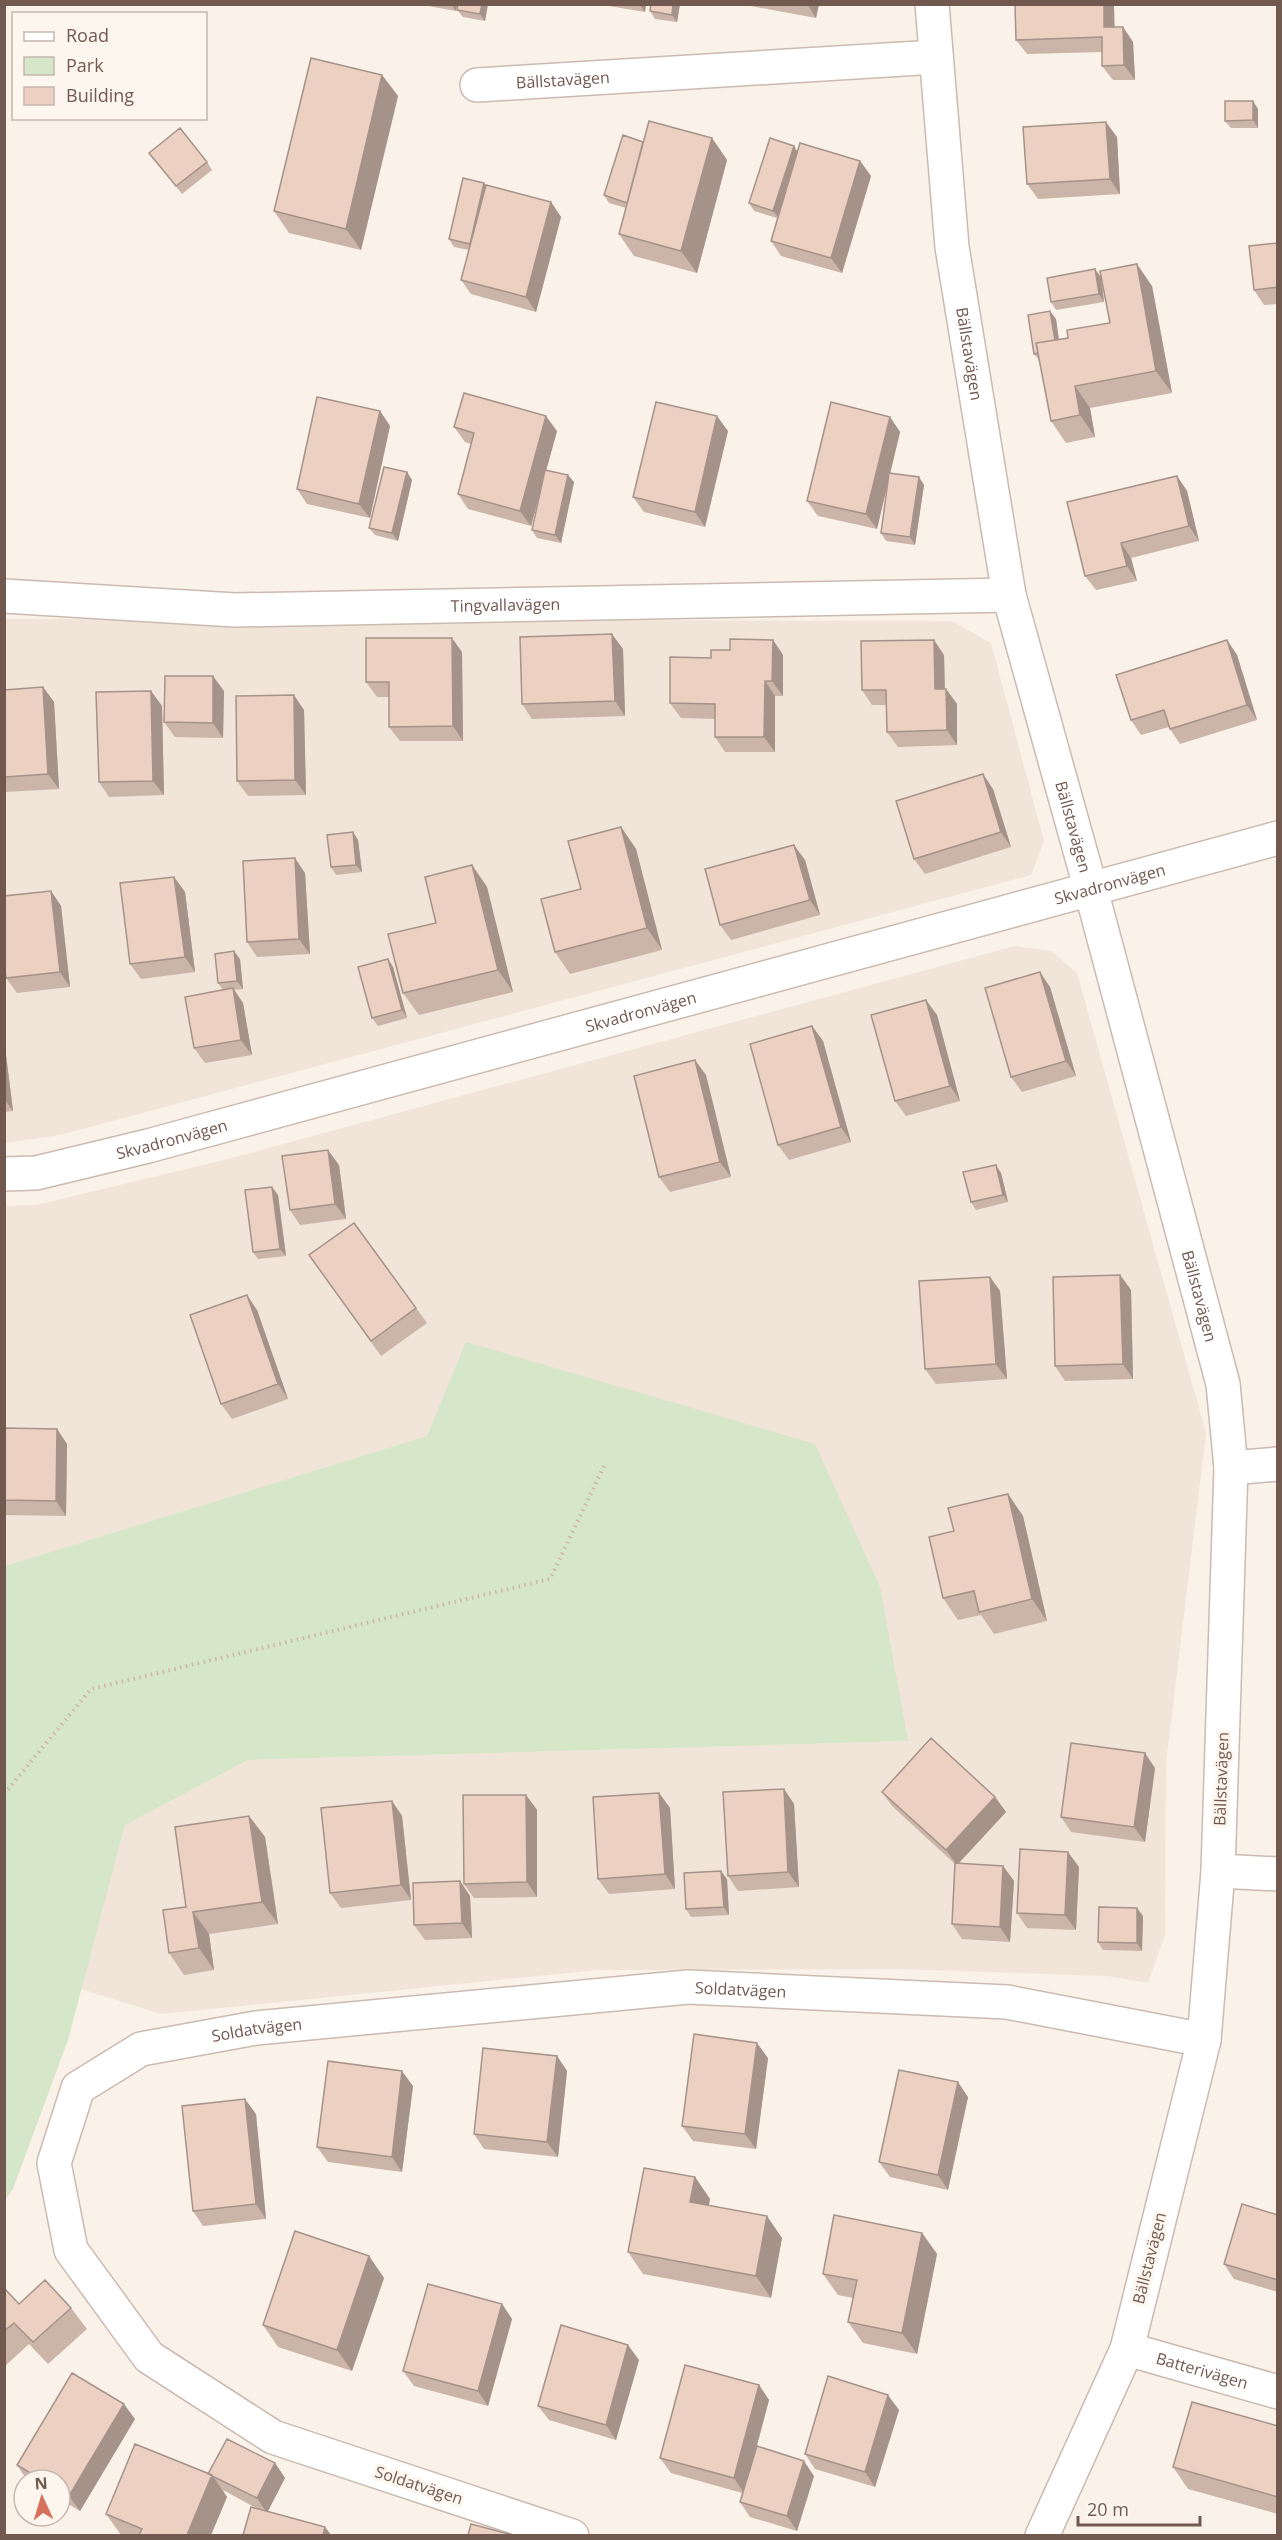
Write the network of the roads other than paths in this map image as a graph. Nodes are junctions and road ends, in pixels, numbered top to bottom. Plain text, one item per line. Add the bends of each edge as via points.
1 (932, 4) edge
2 (936, 57) junction
3 (477, 85) dead end
4 (1009, 595) junction
5 (4, 596) edge
6 (1278, 838) edge
7 (1091, 890) junction
8 (4, 1174) edge
9 (1278, 1464) edge
10 (1231, 1468) junction
11 (1218, 1871) junction
12 (1278, 1874) edge
13 (1204, 2040) junction
14 (1127, 2349) junction
15 (1278, 2392) edge
16 (572, 2535) edge
17 (1042, 2535) edge

1 - 2 street, Bällstavägen
2 - 3 street, Bällstavägen
2 - 4 street, Bällstavägen via 952,247
4 - 5 street, Tingvallavägen via 235,610
4 - 7 street, Bällstavägen
6 - 7 street, Skvadronvägen
7 - 8 street, Skvadronvägen via 148,1146 36,1173
7 - 10 street, Bällstavägen via 1223,1384
9 - 10 street
10 - 11 street, Bällstavägen
11 - 12 street
11 - 13 street, Bällstavägen
13 - 14 street, Bällstavägen
13 - 16 street, Soldatvägen via 1007,2002 688,1986 256,2028 141,2049 78,2088 54,2163 70,2250 149,2357 273,2437
14 - 15 street, Batterivägen
14 - 17 street, Bällstavägen

